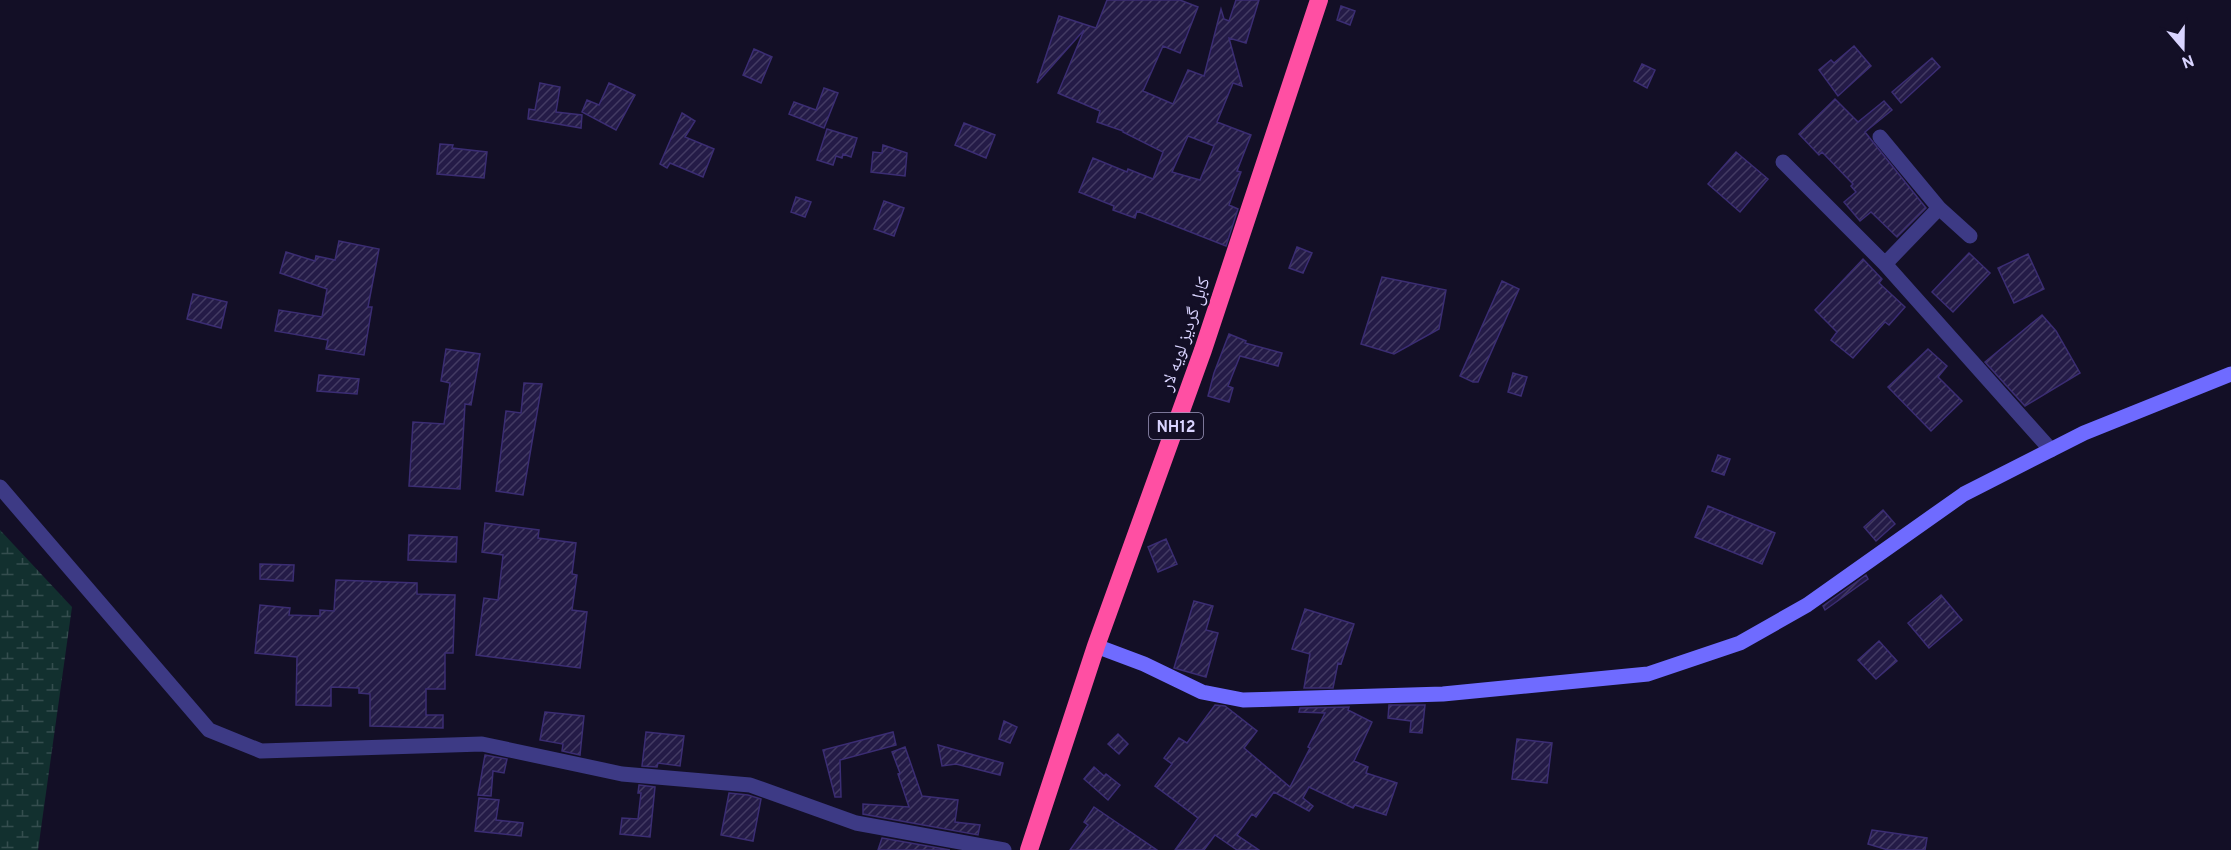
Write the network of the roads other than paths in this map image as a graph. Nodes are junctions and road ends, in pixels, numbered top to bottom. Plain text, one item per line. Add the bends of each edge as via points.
1 (1319, 0) edge
2 (1880, 137) dead end
3 (1783, 162) dead end
4 (1939, 208) junction
5 (1970, 236) dead end
6 (1885, 264) junction
7 (2231, 374) edge
8 (2051, 450) junction
9 (0, 487) edge
10 (1096, 646) junction
11 (1004, 850) edge
12 (1029, 850) edge

1 - 10 highway, کابل گردیز لویه لار / NH12 via 1203,350
2 - 4 street
3 - 6 street
4 - 5 street
4 - 6 street
6 - 8 street
7 - 8 street
8 - 10 street via 1964,494 1807,605 1740,643 1648,674 1443,694 1243,700 1202,692
9 - 11 street via 209,730 261,751 482,744 622,774 750,785 856,823
10 - 12 highway, کابل گردیز لویه لار / NH12

